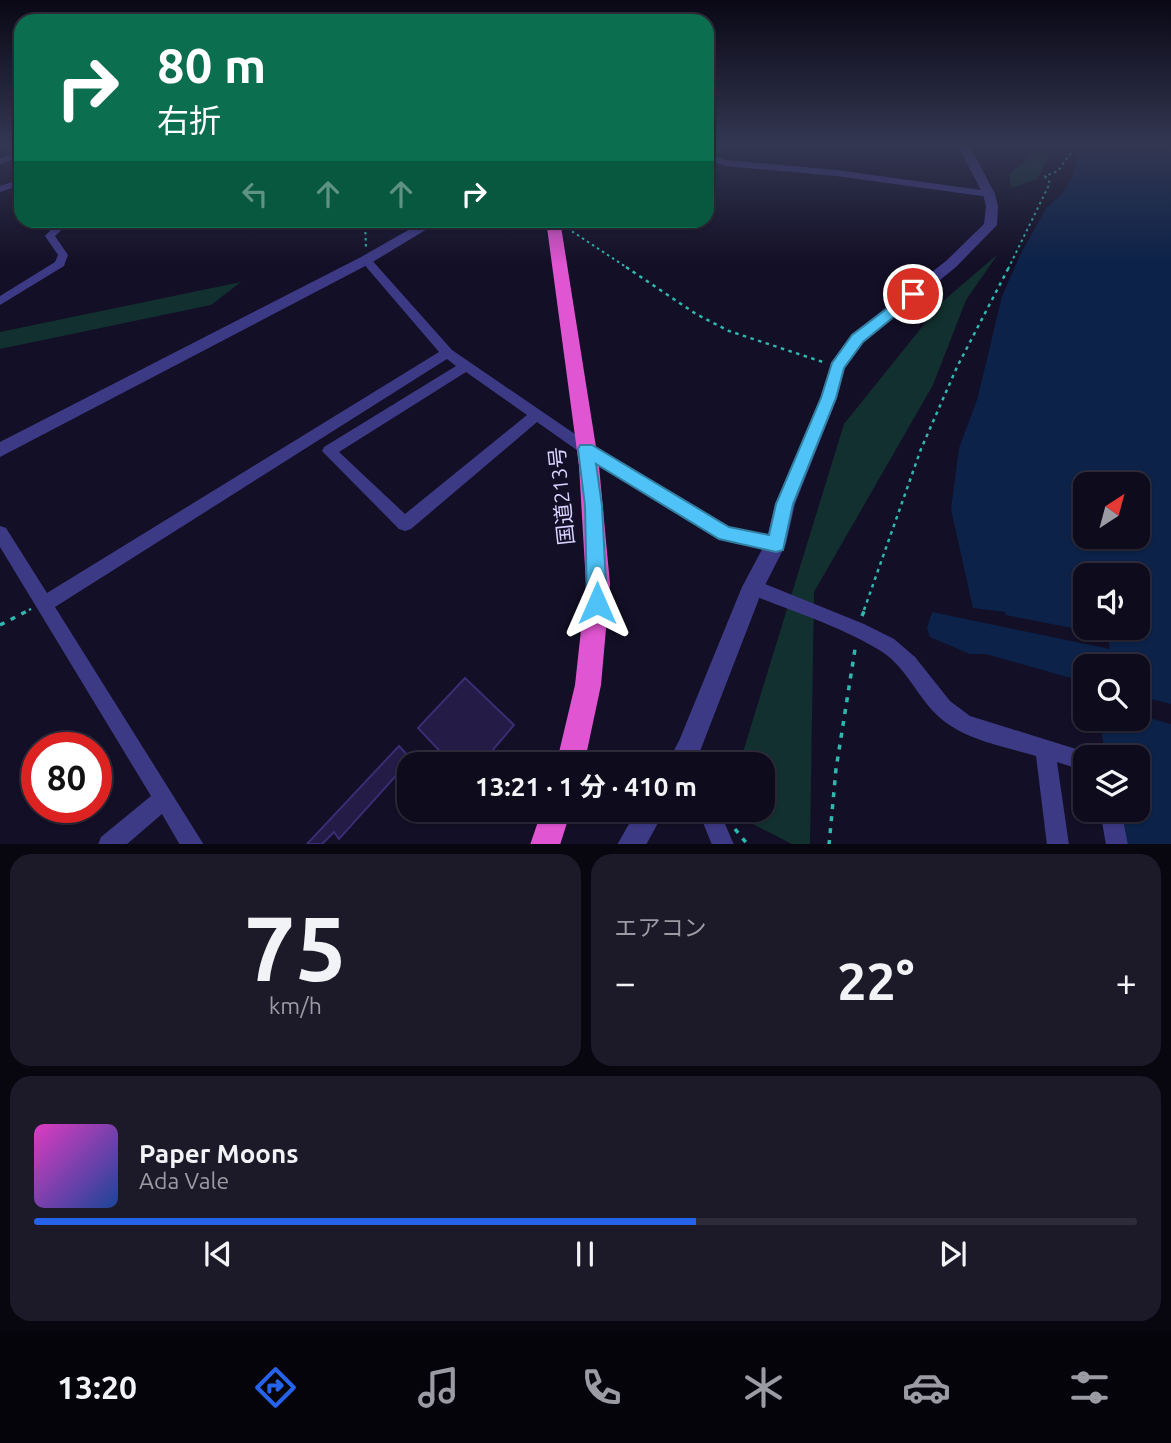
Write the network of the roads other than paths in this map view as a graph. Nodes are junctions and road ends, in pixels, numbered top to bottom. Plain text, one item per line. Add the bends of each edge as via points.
1 (926, 185) edge
2 (985, 185) edge
3 (989, 194) junction
4 (56, 228) edge
5 (422, 228) edge
6 (554, 228) edge
7 (366, 260) junction
8 (0, 301) edge
9 (447, 353) junction
10 (466, 366) junction
11 (538, 414) junction
12 (586, 449) junction
13 (0, 450) edge
14 (0, 533) edge
15 (776, 544) junction
16 (753, 587) junction
17 (44, 604) junction
18 (1045, 749) junction
19 (573, 752) edge
20 (689, 752) edge
21 (1073, 757) edge
22 (164, 798) junction
23 (553, 822) edge
24 (644, 822) edge
25 (713, 822) edge
26 (1112, 822) edge
27 (110, 844) edge
28 (192, 844) edge
29 (545, 844) edge
30 (631, 844) edge
31 (723, 844) edge
32 (1058, 844) edge
33 (1117, 844) edge

1 - 3 street
2 - 3 street
3 - 15 street via 992,217 983,234 858,338 837,367 829,398 785,504
4 - 8 street via 50,236 63,255 60,264
5 - 7 street
6 - 12 highway, 国道213号
7 - 9 street
7 - 13 street
9 - 10 street
9 - 17 street
10 - 11 street
10 - 11 street via 329,451 405,524
11 - 12 street
12 - 15 street via 725,534
12 - 19 highway, 国道213号 via 598,584 588,685
14 - 17 street
15 - 16 street
16 - 18 street via 858,630 896,651 958,720
16 - 20 street
17 - 22 street
18 - 21 street
18 - 32 street
22 - 27 street
22 - 28 street
23 - 29 highway
24 - 30 street
25 - 31 street
26 - 33 street

